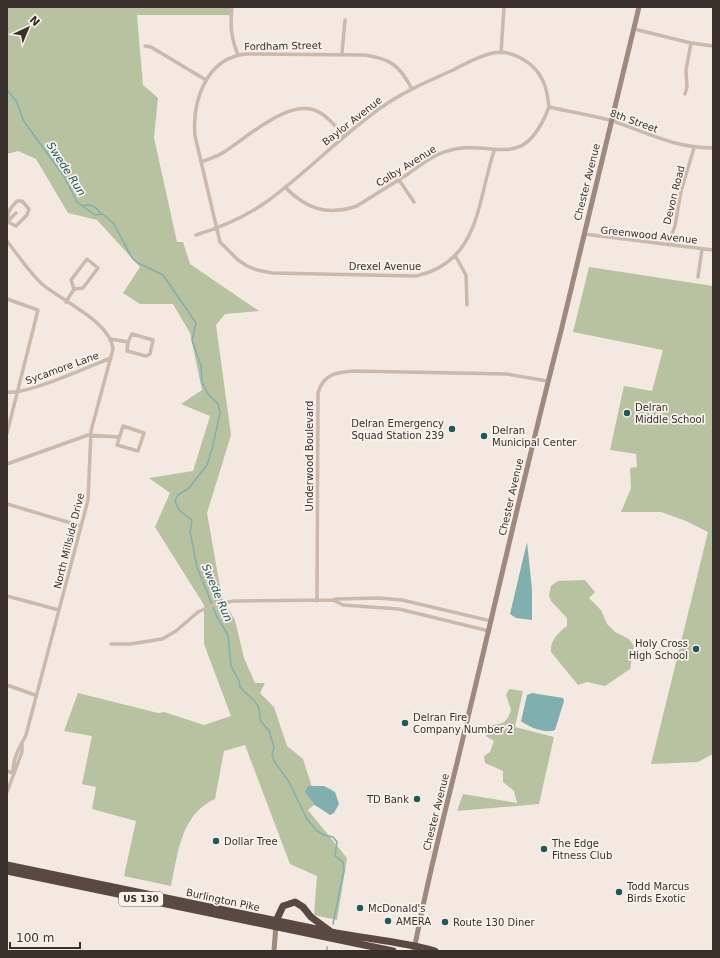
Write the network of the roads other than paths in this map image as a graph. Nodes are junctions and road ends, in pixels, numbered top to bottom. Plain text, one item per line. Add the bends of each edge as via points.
1 (232, 7) edge
2 (504, 7) edge
3 (639, 7) edge
4 (345, 20) dead end
5 (634, 30) junction
6 (691, 44) junction
7 (145, 46) dead end
8 (713, 46) edge
9 (502, 52) junction
10 (342, 53) junction
11 (238, 55) junction
12 (206, 80) junction
13 (412, 89) junction
14 (685, 94) dead end
15 (549, 107) junction
16 (611, 121) junction
17 (344, 136) junction
18 (694, 148) junction
19 (713, 148) edge
20 (494, 151) junction
21 (201, 162) junction
22 (399, 180) junction
23 (285, 187) junction
24 (414, 202) dead end
25 (16, 213) dead end
26 (7, 218) edge
27 (7, 222) edge
28 (216, 229) junction
29 (584, 234) junction
30 (196, 235) dead end
31 (7, 241) edge
32 (668, 245) junction
33 (702, 249) junction
34 (713, 250) edge
35 (456, 257) junction
36 (698, 278) dead end
37 (74, 288) junction
38 (7, 299) edge
39 (66, 302) junction
40 (467, 305) dead end
41 (111, 339) junction
42 (128, 342) junction
43 (111, 358) junction
44 (547, 381) junction
45 (7, 392) edge
46 (18, 392) junction
47 (7, 433) edge
48 (90, 435) junction
49 (118, 437) junction
50 (7, 464) edge
51 (7, 504) edge
52 (81, 526) junction
53 (7, 596) edge
54 (333, 600) junction
55 (317, 601) junction
56 (59, 610) junction
57 (491, 621) junction
58 (489, 631) junction
59 (110, 644) dead end
60 (7, 686) edge
61 (35, 695) junction
62 (7, 771) edge
63 (13, 773) junction
64 (7, 792) edge
65 (7, 865) edge
66 (7, 871) edge
67 (276, 924) junction
68 (332, 933) junction
69 (347, 942) junction
70 (415, 948) edge
71 (274, 951) edge
72 (363, 951) edge
73 (393, 951) edge
74 (435, 951) edge

1 - 11 street via 231,39
2 - 9 street
3 - 5 street, Chester Avenue
4 - 10 street
5 - 6 street
5 - 16 street, Chester Avenue
6 - 8 street
6 - 14 street via 686,64
7 - 12 street via 151,47
9 - 13 street, Baylor Avenue via 479,58
9 - 15 street via 516,56 535,69 543,80
10 - 11 street, Fordham Street
10 - 13 street, Fordham Street via 365,54 390,61 406,76
11 - 12 street, Fordham Street via 217,65
12 - 21 street, Fordham Street via 198,99 194,119
13 - 17 street, Baylor Avenue via 380,108
15 - 16 street, 8th Street
15 - 20 street, Colby Avenue via 535,136 524,145
16 - 18 street, 8th Street via 669,143
16 - 29 street, Chester Avenue
17 - 21 street via 322,114 304,109 293,110 273,118 222,153
17 - 23 street, Baylor Avenue
18 - 19 street, 8th Street
18 - 32 street, Devon Road
20 - 22 street, Colby Avenue via 468,147 453,149 437,154
20 - 35 street, Drexel Avenue via 471,232
21 - 28 street, Fordham Street
22 - 23 street, Colby Avenue via 357,206 337,211 308,206
22 - 24 street
23 - 28 street, Baylor Avenue via 253,212
25 - 27 street
26 - 27 street
26 - 27 street via 8,211 17,201 22,201 29,209 28,215 16,226
28 - 30 street, Baylor Avenue
28 - 35 street, Drexel Avenue via 220,242 237,259 257,270 272,273 416,276 437,270
29 - 32 street, Greenwood Avenue
29 - 44 street, Chester Avenue
31 - 39 street via 39,281
32 - 33 street, Greenwood Avenue
33 - 34 street, Greenwood Avenue
33 - 36 street
35 - 40 street via 466,275
37 - 37 street via 83,288 98,268 88,259 71,280
37 - 39 street
38 - 46 street via 38,310
39 - 41 street via 98,325
41 - 42 street
41 - 43 street, North Millside Drive
42 - 42 street via 132,334 153,340 150,354 146,356 127,351
43 - 46 street, Sycamore Lane
43 - 48 street, North Millside Drive
44 - 55 street, Underwood Boulevard via 497,373 354,371 333,374 323,381 318,393
44 - 57 street, Chester Avenue
45 - 46 street, Sycamore Lane
46 - 47 street
48 - 49 street
48 - 50 street
48 - 52 street, North Millside Drive via 89,495
49 - 49 street via 123,426 144,433 138,451 117,445
51 - 52 street
52 - 56 street, North Millside Drive
53 - 56 street
54 - 55 street
54 - 57 street via 402,600
54 - 58 street via 343,606 399,609
55 - 59 street via 234,601 216,604 198,612 162,639
56 - 61 street, North Millside Drive
57 - 58 street, Chester Avenue
58 - 70 street, Chester Avenue
60 - 61 street
61 - 63 street, North Millside Drive via 22,752
62 - 63 street
63 - 64 street, North Millside Drive
65 - 67 highway, Burlington Pike / US 130
66 - 67 highway, Burlington Pike / US 130
67 - 68 highway, Burlington Pike / US 130
67 - 68 highway via 283,906 295,902
67 - 69 highway, Burlington Pike / US 130
67 - 71 street
68 - 70 highway, Burlington Pike / US 130
69 - 72 highway
69 - 73 highway, Burlington Pike / US 130
70 - 74 highway, Burlington Pike / US 130

